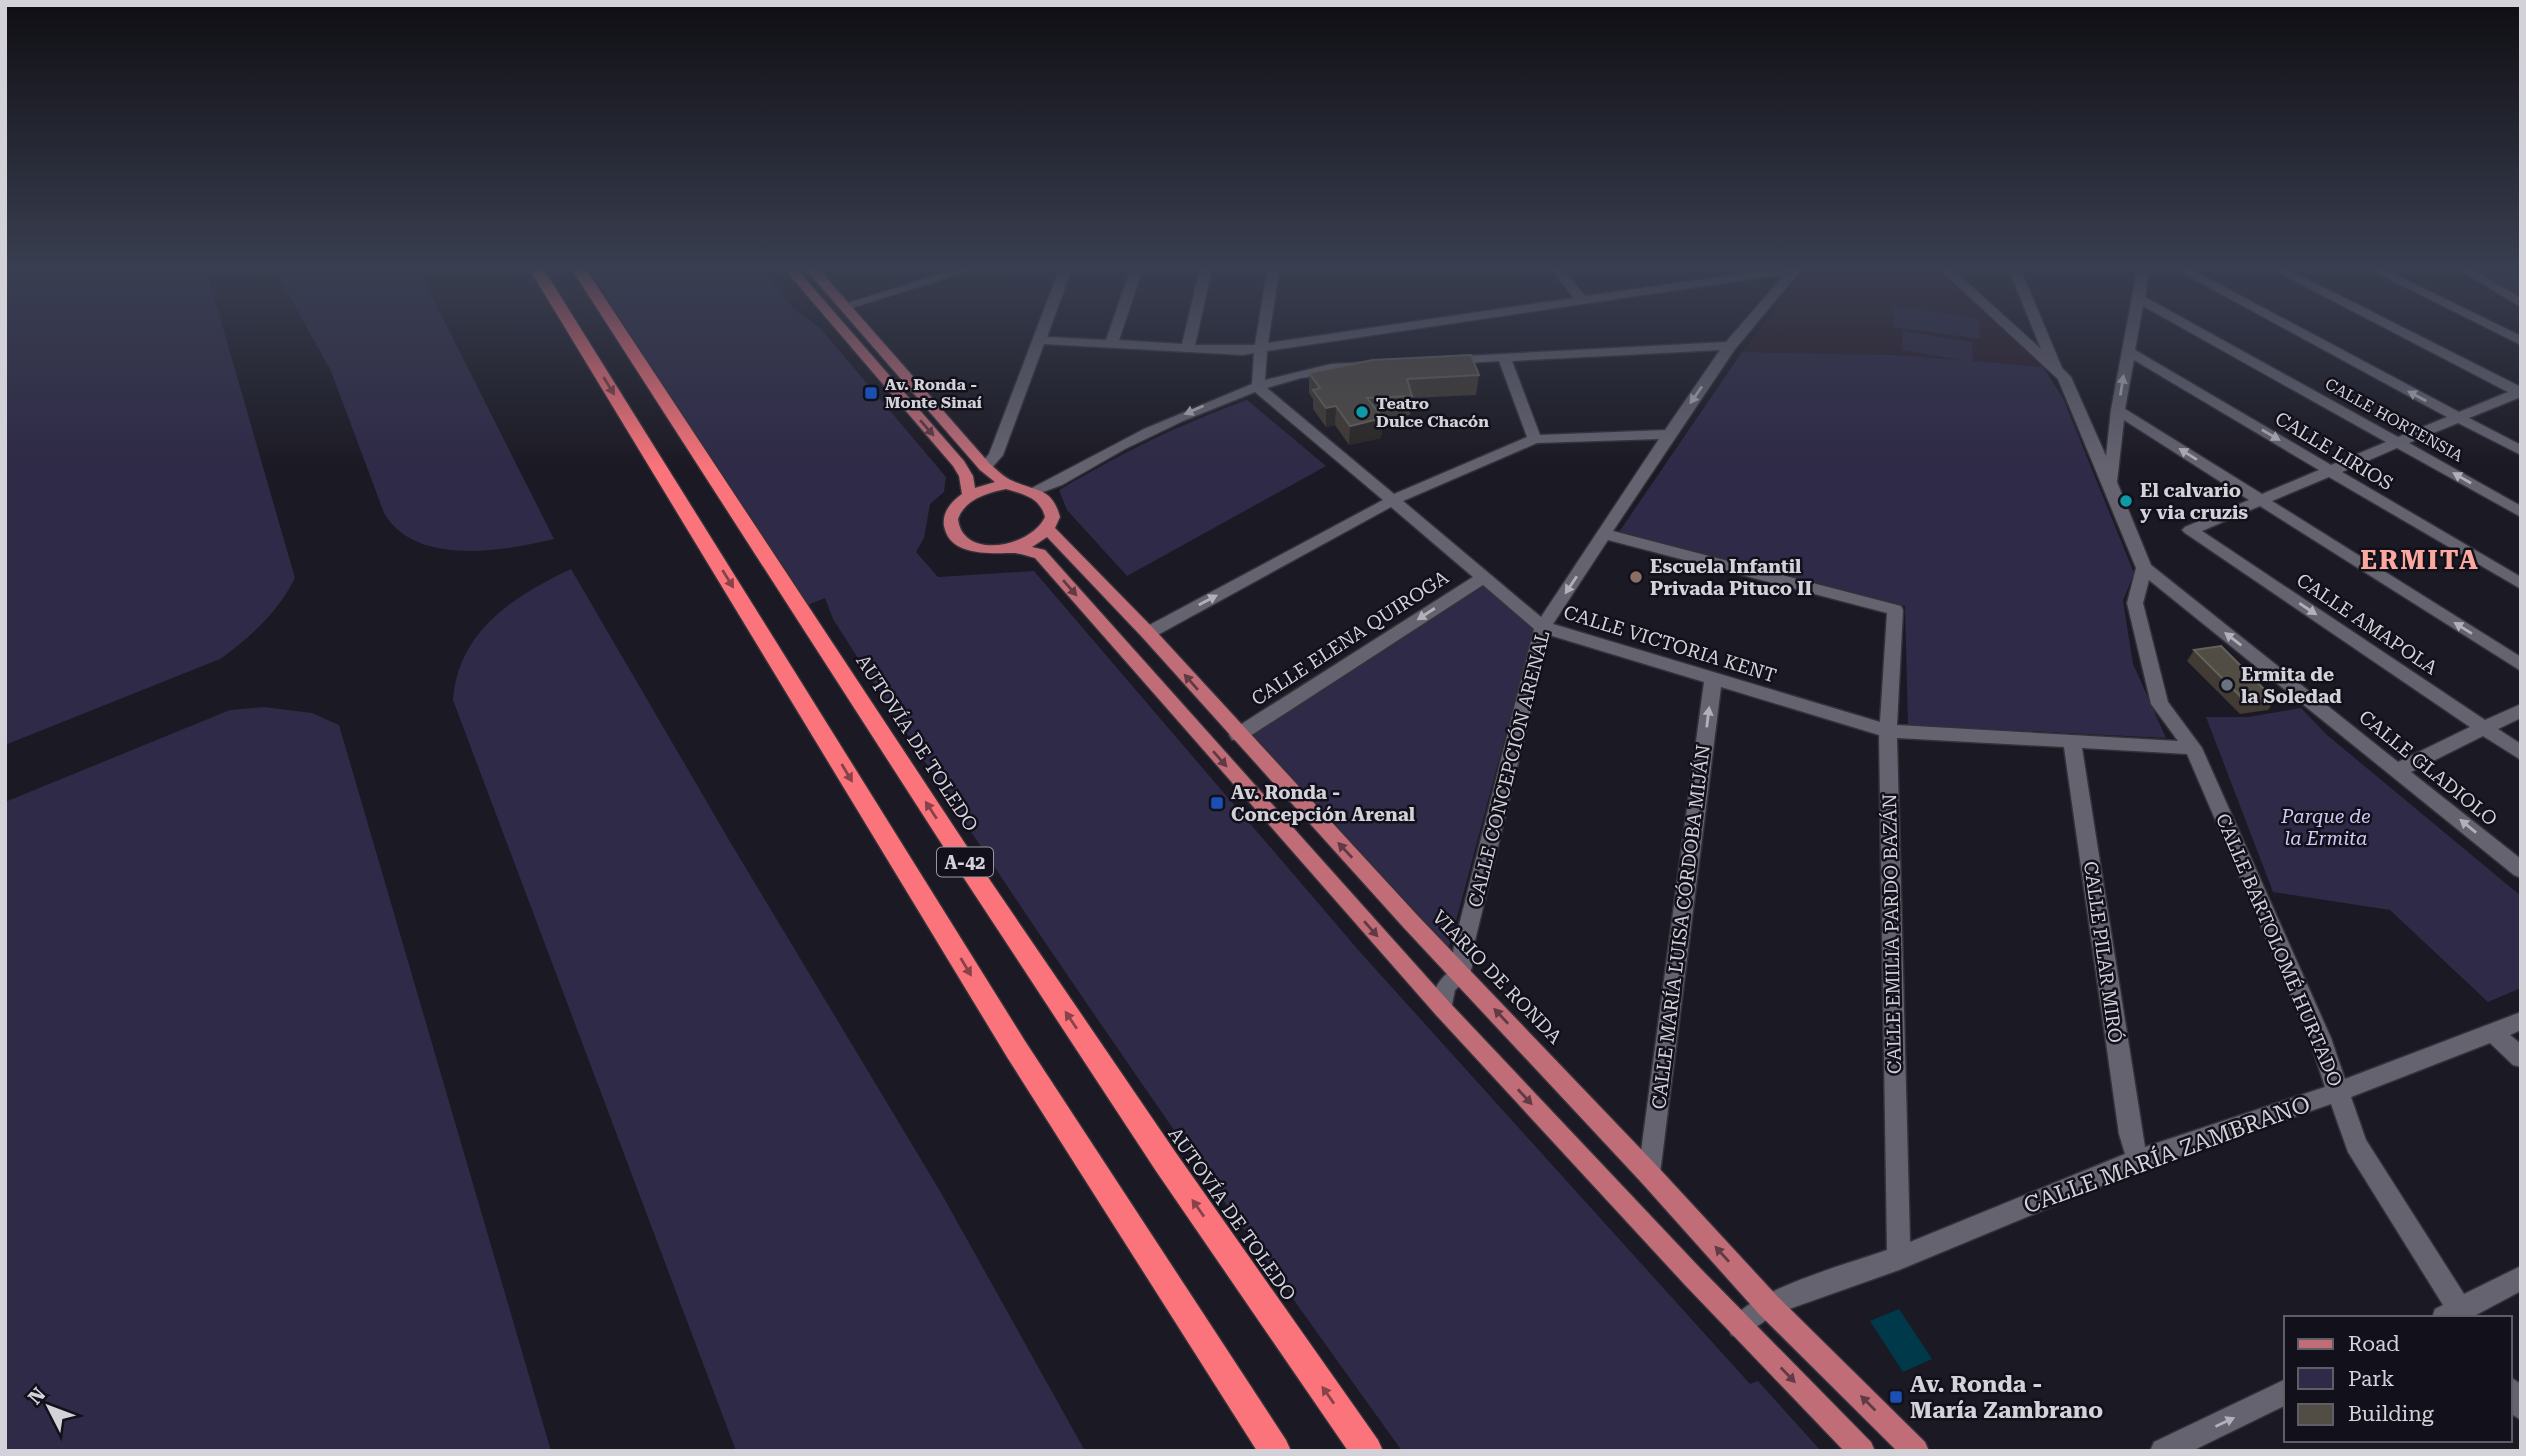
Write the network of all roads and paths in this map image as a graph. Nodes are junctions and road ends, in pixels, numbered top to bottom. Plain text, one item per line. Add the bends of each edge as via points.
1 (576, 333) edge
2 (620, 333) edge
3 (846, 333) edge
4 (868, 333) edge
5 (1040, 333) edge
6 (1115, 333) edge
7 (1191, 333) edge
8 (1263, 333) edge
9 (1362, 333) edge
10 (1741, 333) edge
11 (2015, 333) edge
12 (2041, 333) edge
13 (2131, 333) edge
14 (2201, 333) edge
15 (2300, 333) edge
16 (2404, 333) edge
17 (2505, 333) edge
18 (1037, 340) junction
19 (2521, 341) edge
20 (1111, 344) junction
21 (1730, 346) junction
22 (1188, 348) junction
23 (1261, 348) junction
24 (2128, 351) junction
25 (1504, 357) junction
26 (1434, 361) edge
27 (1378, 365) edge
28 (2056, 370) junction
29 (1258, 387) junction
30 (2520, 392) edge
31 (2118, 410) junction
32 (2455, 416) junction
33 (1669, 434) junction
34 (1535, 439) junction
35 (2399, 442) junction
36 (2521, 451) edge
37 (985, 467) junction
38 (2330, 470) junction
39 (2110, 482) junction
40 (1006, 484) junction
41 (1035, 491) junction
42 (969, 495) junction
43 (2260, 499) junction
44 (1393, 500) junction
45 (2521, 512) edge
46 (1049, 530) junction
47 (1605, 534) junction
48 (1018, 548) junction
49 (2144, 568) junction
50 (1484, 577) junction
51 (2521, 584) edge
52 (1543, 627) junction
53 (1148, 633) junction
54 (2521, 665) edge
55 (1713, 679) junction
56 (2521, 710) edge
57 (2484, 728) junction
58 (1888, 731) junction
59 (1238, 735) junction
60 (2072, 743) junction
61 (2193, 748) junction
62 (2521, 753) edge
63 (2398, 770) junction
64 (2521, 870) edge
65 (1461, 974) junction
66 (1443, 1009) junction
67 (2521, 1021) edge
68 (2492, 1031) junction
69 (2521, 1058) edge
70 (2338, 1092) junction
71 (2138, 1160) junction
72 (1649, 1174) junction
73 (1899, 1258) junction
74 (2521, 1278) edge
75 (1768, 1305) junction
76 (2456, 1315) edge
77 (1740, 1326) junction
78 (2284, 1393) edge
79 (1275, 1451) edge
80 (1367, 1451) edge
81 (1861, 1451) edge
82 (1916, 1451) edge
83 (2163, 1451) edge

1 -> 79 highway, A-42 via 1016,1049
80 -> 2 highway, AUTOVÍA DE TOLEDO / A-42 via 1166,1163
3 -> 42 main road via 959,464
4 - 37 main road
5 - 18 street
6 - 20 street
7 - 22 street
8 - 23 street
9 - 23 street
10 - 21 street, CALLE CONCEPCIÓN ARENAL
11 - 28 street
12 - 28 street
13 - 24 street
14 - 35 street, CALLE HORTENSIA
32 -> 15 street
16 - 30 street
17 - 19 street
18 - 20 street
18 - 37 street via 996,455
20 - 22 street
21 - 25 street
21 -> 33 street, CALLE CONCEPCIÓN ARENAL
22 - 23 street
23 - 29 street
31 -> 24 street
24 -> 38 street, CALLE LIRIOS
25 - 26 street
25 - 34 street
27 - 29 street via 1336,367
28 - 39 street via 2064,377
29 -> 41 street via 1199,407
29 - 44 street, CALLE VICTORIA KENT
30 - 32 street
31 - 39 street
43 -> 31 street
32 - 35 street
32 - 36 street
33 - 34 street
33 - 47 street, CALLE CONCEPCIÓN ARENAL
34 - 44 street
35 - 38 street
45 -> 35 street, CALLE HORTENSIA
37 - 40 main road
38 - 43 street
38 - 51 street, CALLE LIRIOS
39 - 49 street
40 - 41 main road
40 - 42 main road
41 - 46 main road via 1052,507
42 - 48 main road via 955,507 950,521 954,535 983,550
54 -> 43 street
43 -> 57 street, CALLE AMAPOLA via 2190,530
44 - 50 street, CALLE VICTORIA KENT
53 -> 44 street
46 - 48 main road
46 - 53 main road, VIARIO DE RONDA
47 -> 52 street, CALLE CONCEPCIÓN ARENAL
47 - 58 street, CALLE EMILIA PARDO BAZÁN via 1895,610
48 -> 66 main road via 1040,554
49 - 61 street, CALLE BARTOLOMÉ HURTADO via 2135,603 2160,704
63 -> 49 street, CALLE GLADIOLO
50 - 52 street, CALLE VICTORIA KENT
50 -> 59 street, CALLE ELENA QUIROGA
52 - 55 street, CALLE VICTORIA KENT
52 - 65 street, CALLE CONCEPCIÓN ARENAL via 1464,945
59 -> 53 main road, VIARIO DE RONDA
55 - 58 street, CALLE VICTORIA KENT
72 -> 55 street, CALLE MARÍA LUISA CÓRDOBA MIJÁN
56 - 57 street
57 - 62 street, CALLE AMAPOLA
57 - 63 street
58 - 60 street, CALLE VICTORIA KENT
58 - 73 street, CALLE EMILIA PARDO BAZÁN
65 -> 59 main road, VIARIO DE RONDA
60 - 61 street, CALLE VICTORIA KENT
60 - 71 street, CALLE PILAR MIRÓ via 2130,1135
61 - 70 street, CALLE BARTOLOMÉ HURTADO via 2320,1038
64 -> 63 street, CALLE GLADIOLO
65 - 66 street, CALLE CONCEPCIÓN ARENAL via 1445,986
72 -> 65 main road, VIARIO DE RONDA
66 -> 77 main road
67 - 68 street, CALLE MARÍA ZAMBRANO
68 - 69 street
68 - 70 street, CALLE MARÍA ZAMBRANO
70 - 71 street, CALLE MARÍA ZAMBRANO
70 - 76 street, CALLE BARTOLOMÉ HURTADO via 2356,1144
71 - 73 street, CALLE MARÍA ZAMBRANO
75 -> 72 main road, VIARIO DE RONDA
73 - 75 street, CALLE MARÍA ZAMBRANO
74 - 76 street
75 - 77 street, CALLE MARÍA ZAMBRANO
82 -> 75 main road, VIARIO DE RONDA
77 -> 81 main road
83 -> 78 street

